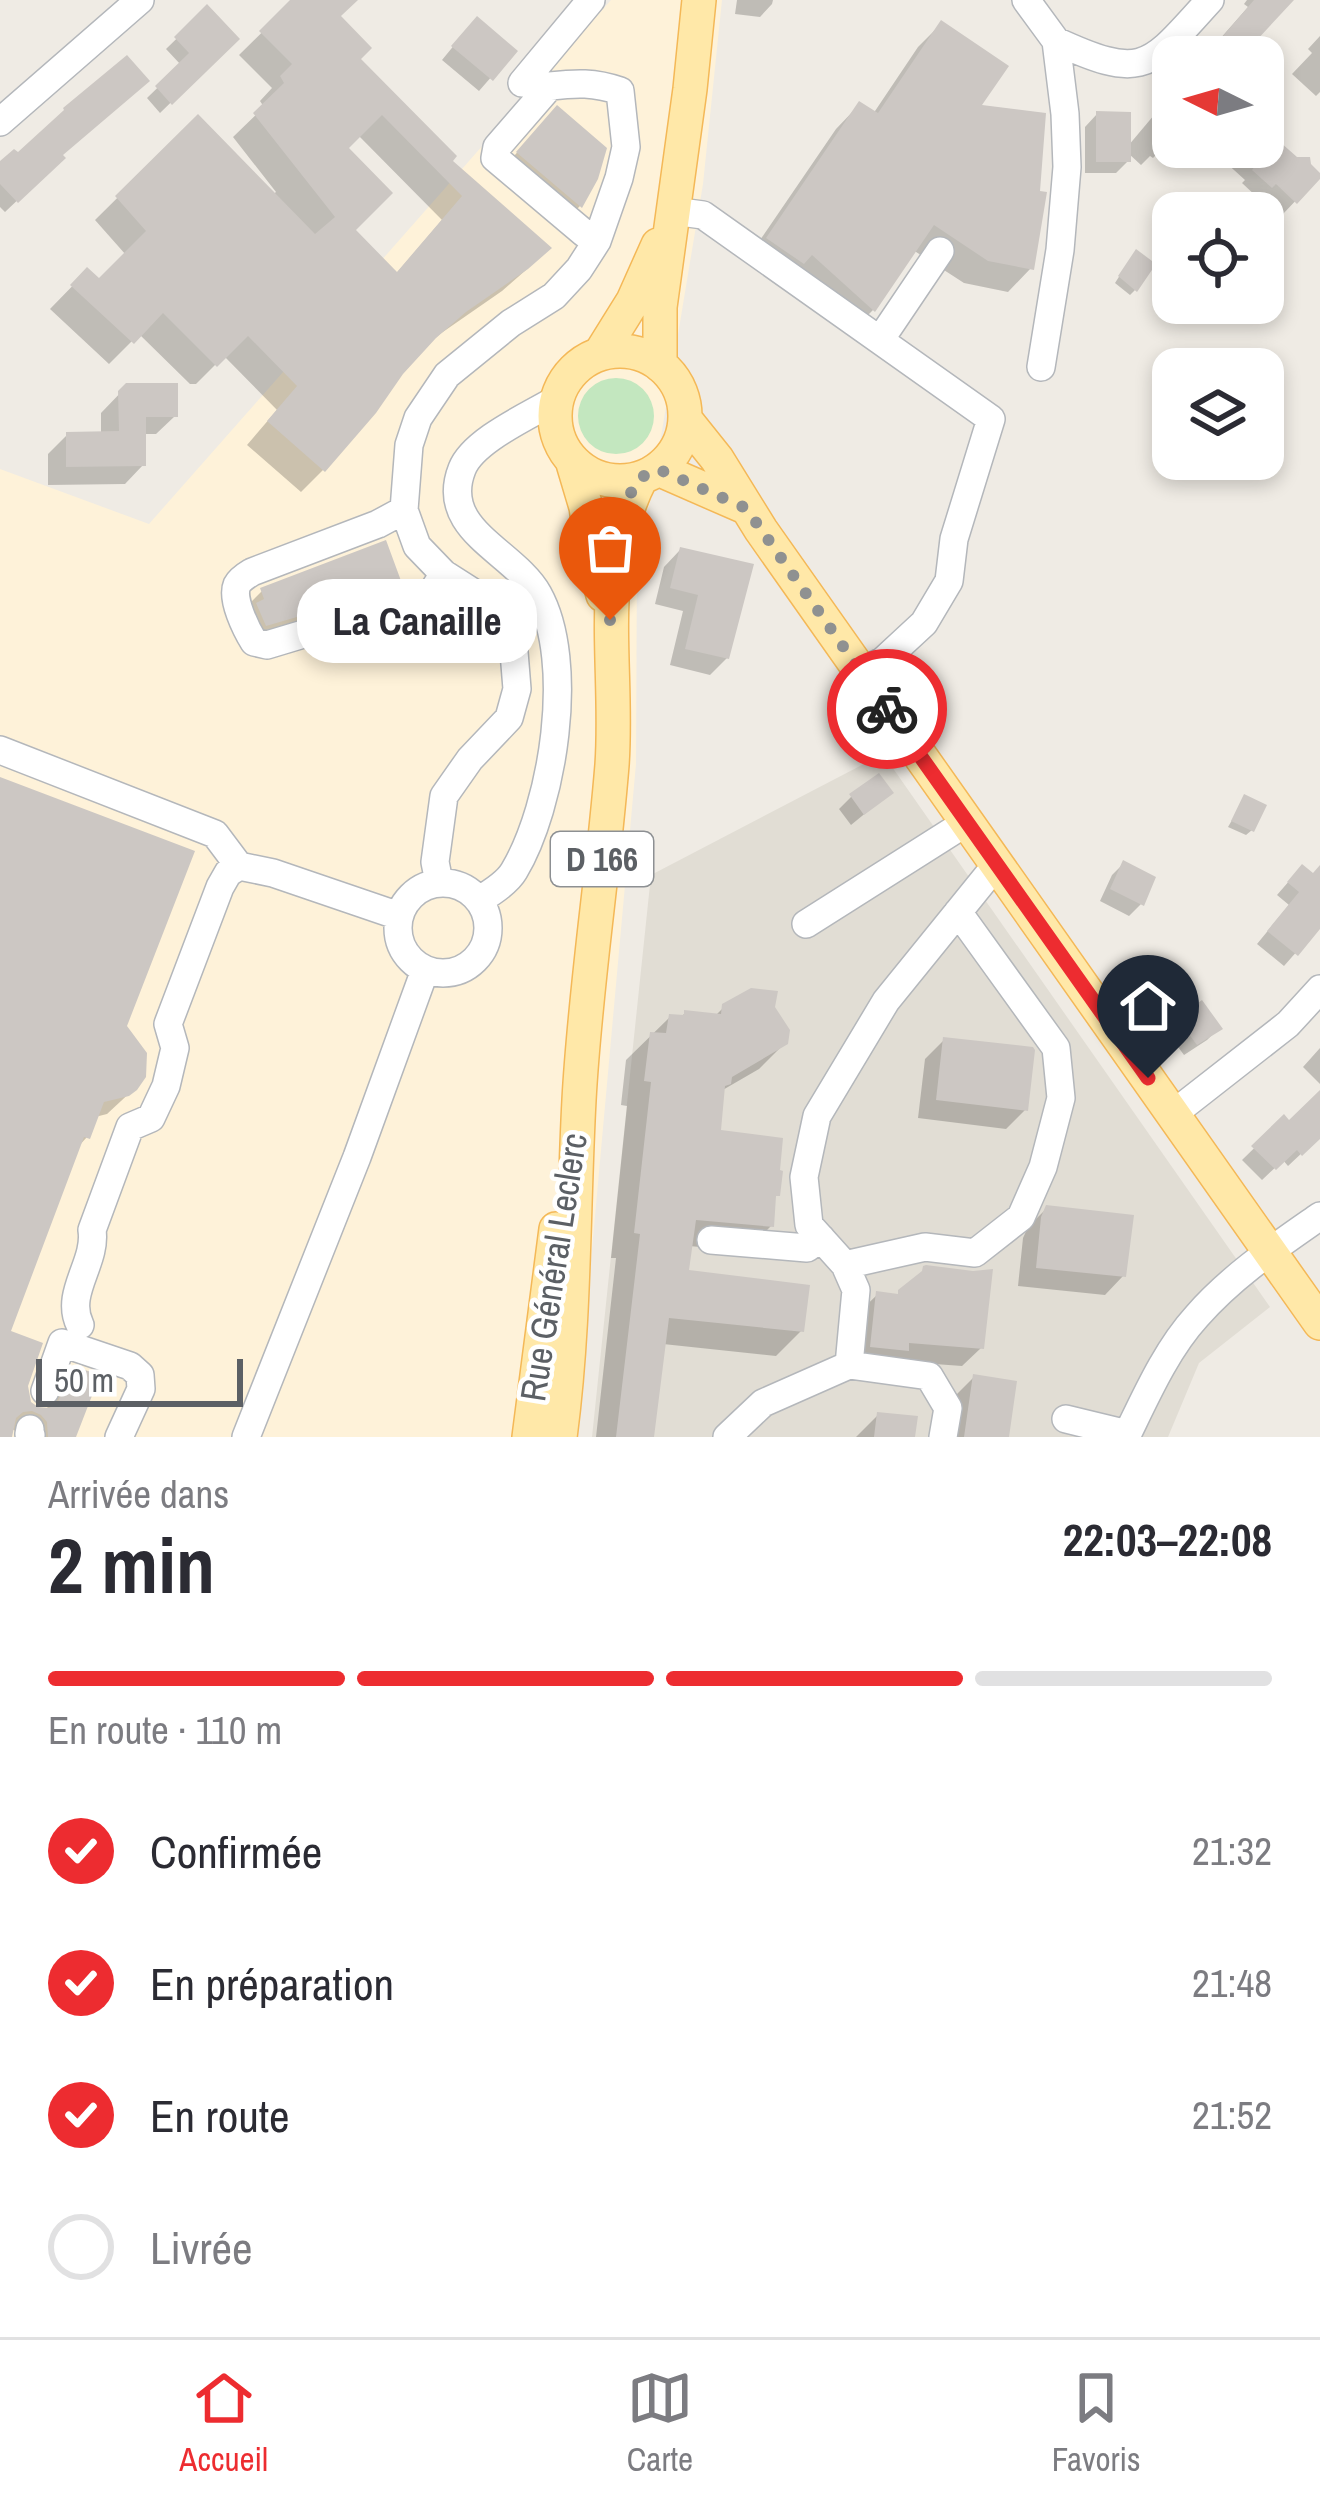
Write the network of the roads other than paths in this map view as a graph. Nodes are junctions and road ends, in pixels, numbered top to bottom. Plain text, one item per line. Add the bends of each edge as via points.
1 (140, 0) edge
2 (591, 0) edge
3 (698, 0) edge
4 (1026, 0) edge
5 (1210, 0) edge
6 (106, 12) edge
7 (1056, 41) junction
8 (522, 83) dead end
9 (0, 122) edge
10 (674, 211) junction
11 (597, 241) junction
12 (940, 251) dead end
13 (880, 340) junction
14 (600, 354) junction
15 (660, 365) junction
16 (1041, 367) dead end
17 (557, 399) junction
18 (685, 419) junction
19 (572, 460) junction
20 (649, 473) junction
21 (746, 508) junction
22 (404, 510) junction
23 (444, 574) junction
24 (610, 620) junction
25 (861, 672) junction
26 (0, 750) edge
27 (967, 822) junction
28 (997, 864) junction
29 (239, 866) junction
30 (439, 882) junction
31 (479, 900) junction
32 (958, 912) junction
33 (399, 916) junction
34 (806, 924) dead end
35 (425, 970) junction
36 (1320, 989) edge
37 (579, 1097) junction
38 (1173, 1114) junction
39 (1320, 1216) edge
40 (820, 1238) junction
41 (711, 1240) dead end
42 (1269, 1251) junction
43 (845, 1265) junction
44 (1320, 1323) edge
45 (80, 1325) dead end
46 (849, 1365) junction
47 (45, 1390) dead end
48 (1066, 1419) dead end
49 (1127, 1436) edge
50 (119, 1437) edge
51 (246, 1437) edge
52 (529, 1437) edge
53 (560, 1437) edge
54 (727, 1437) edge
55 (943, 1437) edge

1 - 6 street
2 - 8 street
3 - 10 main road
4 - 7 street
5 - 7 street via 1156,56 1136,65 1097,60
6 - 9 street
7 - 16 street via 1067,167
10 - 13 street via 703,215
10 - 14 main road
10 - 15 main road via 659,307
11 - 11 street via 495,158 550,86 580,82 620,91 626,147
11 - 22 street via 554,296 447,375 409,445
12 - 13 street
13 - 25 street via 991,419 949,580 925,623
14 - 15 main road via 642,354
14 - 17 main road via 581,364
15 - 18 main road via 683,399
17 - 19 main road via 560,441
17 - 31 street via 474,452 459,484 461,516 538,594 557,696 535,824 512,875
18 - 20 main road via 671,456
18 - 21 main road
19 - 20 main road via 596,477 626,481
19 - 24 main road, Rue Général Leclerc / D 166
20 - 21 main road
20 - 24 main road, Rue Général Leclerc / D 166 via 629,500
21 - 25 main road
22 - 23 street via 417,546
22 - 23 street via 238,580 237,601 254,642 423,606
23 - 30 street via 491,604 505,625 517,688 509,718 444,796
24 - 37 main road, Rue Général Leclerc / D 166 via 612,758
25 - 27 main road
26 - 29 street via 215,834
27 - 28 main road
27 - 34 street
28 - 32 street
28 - 38 main road
29 - 33 street
29 - 45 street via 220,887 167,1024 175,1048 166,1086 151,1118 130,1127 92,1230 74,1309
30 - 31 street
30 - 33 street via 421,888
31 - 35 street via 488,928 478,956 454,972
32 - 40 street via 886,1000 818,1116 804,1177 809,1225
32 - 43 street via 1056,1048 1060,1098 1043,1167 1021,1217 975,1253 925,1247
33 - 35 street via 402,948
35 - 51 street
36 - 38 street
37 - 52 main road, Rue Général Leclerc / D 166
37 - 53 main road, Rue Général Leclerc / D 166
38 - 42 main road
39 - 42 street
40 - 41 street via 807,1249
40 - 43 street
42 - 44 main road
42 - 49 street via 1194,1318
43 - 46 street via 856,1290
46 - 54 street via 763,1403
46 - 55 street via 929,1376 948,1408
47 - 50 street via 62,1343 130,1366 141,1389
48 - 49 street

